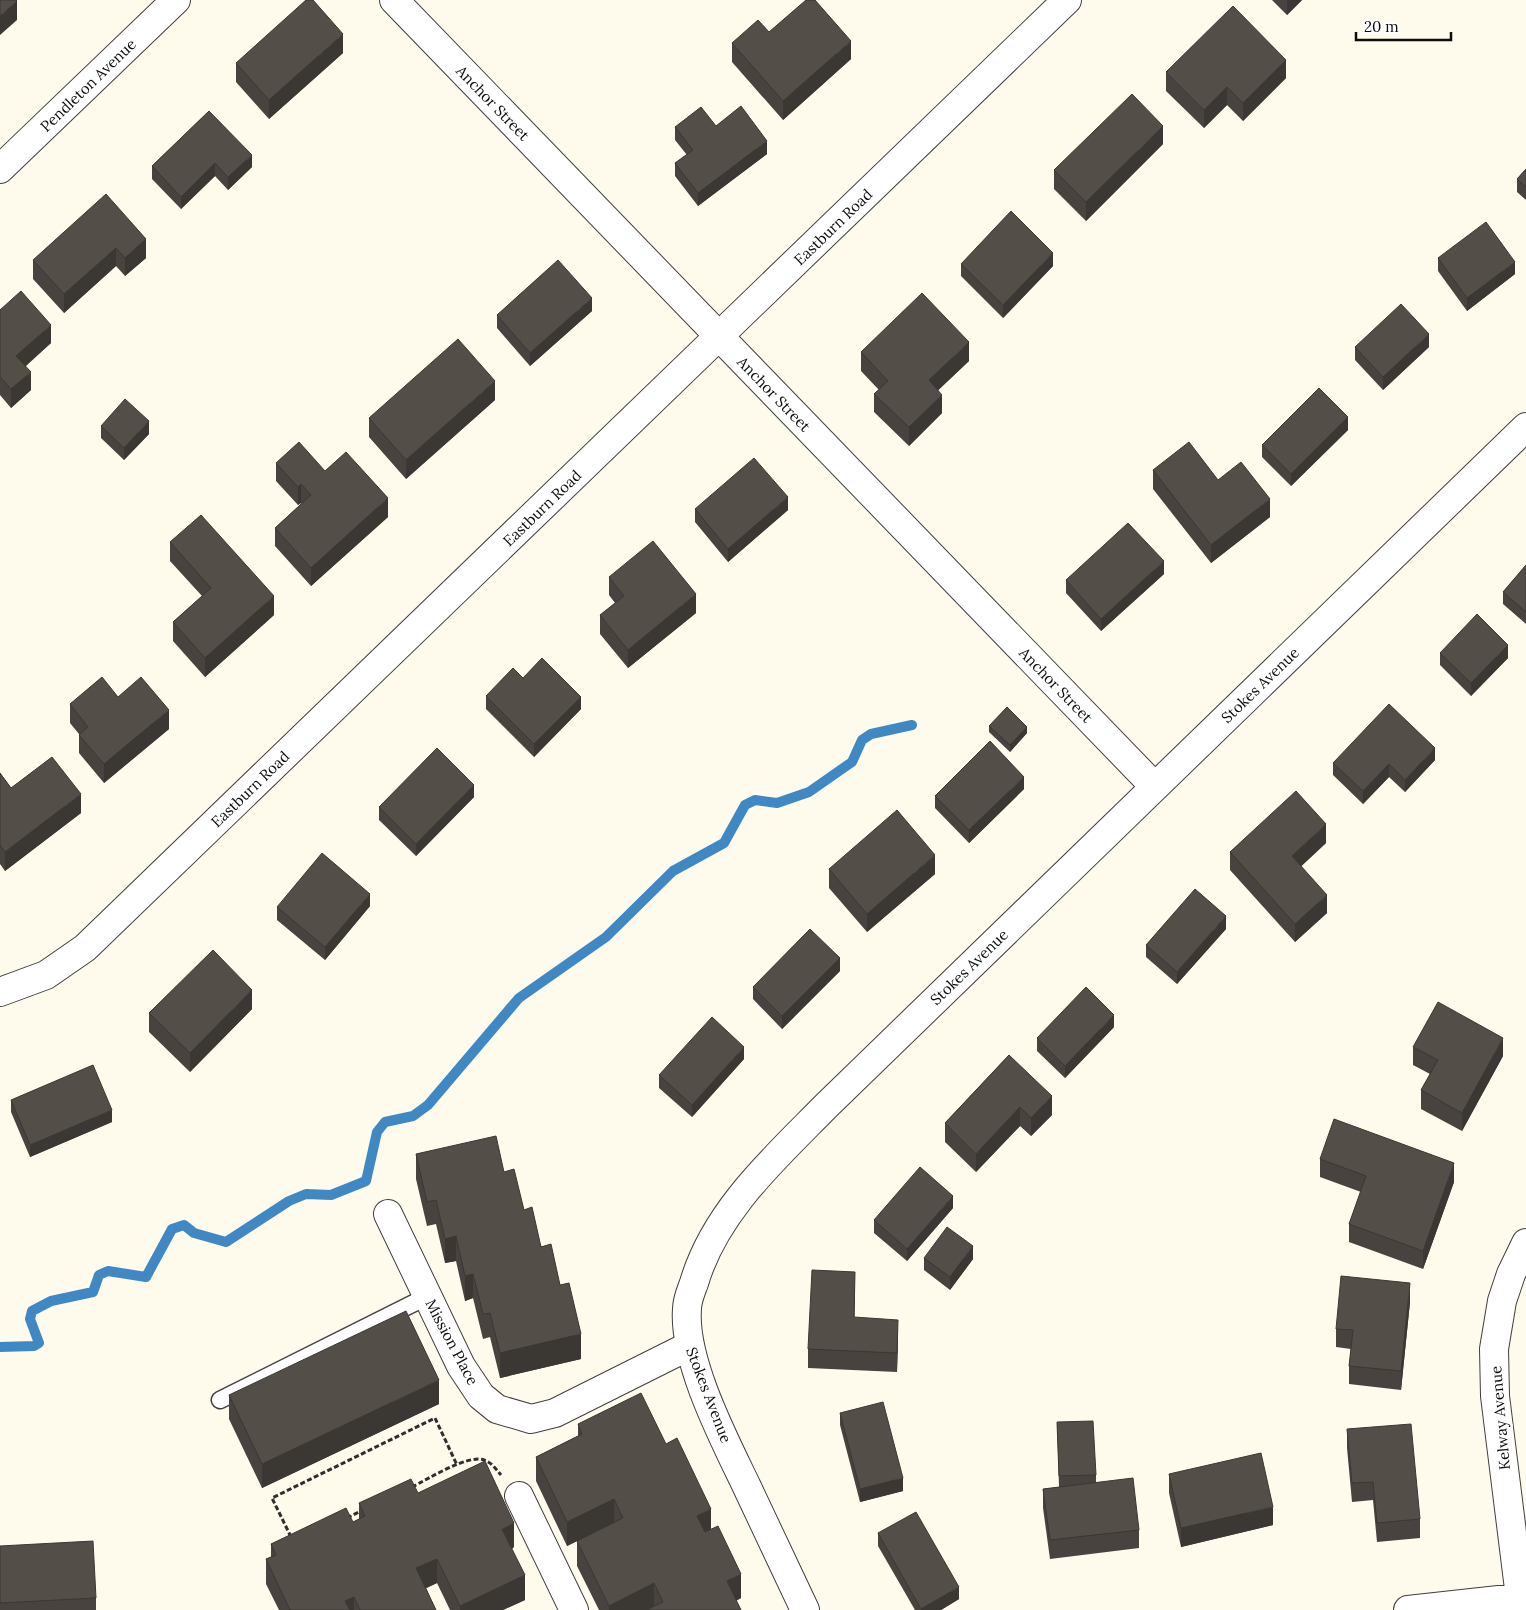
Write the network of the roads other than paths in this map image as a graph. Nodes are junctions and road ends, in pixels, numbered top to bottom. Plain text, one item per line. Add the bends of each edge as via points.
1 (176, 0) edge
2 (394, 0) edge
3 (1067, 0) edge
4 (0, 169) edge
5 (719, 337) junction
6 (1526, 428) edge
7 (1155, 788) junction
8 (0, 992) edge
9 (388, 1214) dead end
10 (1526, 1243) edge
11 (428, 1296) junction
12 (689, 1346) junction
13 (220, 1400) dead end
14 (511, 1487) road end
15 (1523, 1597) edge
16 (574, 1610) edge
17 (805, 1610) edge
18 (1408, 1610) edge

1 - 4 street, Pendleton Avenue
2 - 5 street, Anchor Street
3 - 5 street, Eastburn Road
5 - 7 street, Anchor Street
5 - 8 street, Eastburn Road via 85,948 46,975
6 - 7 street, Stokes Avenue
7 - 12 street, Stokes Avenue via 756,1177 697,1270 687,1307
9 - 11 street, Mission Place
10 - 15 street, Kelway Avenue via 1502,1301 1494,1349 1495,1396
11 - 12 street, Mission Place via 461,1366 481,1396 497,1409 531,1419 555,1413
11 - 13 lane
12 - 17 street, Stokes Avenue via 718,1427
14 - 16 street
15 - 18 street

